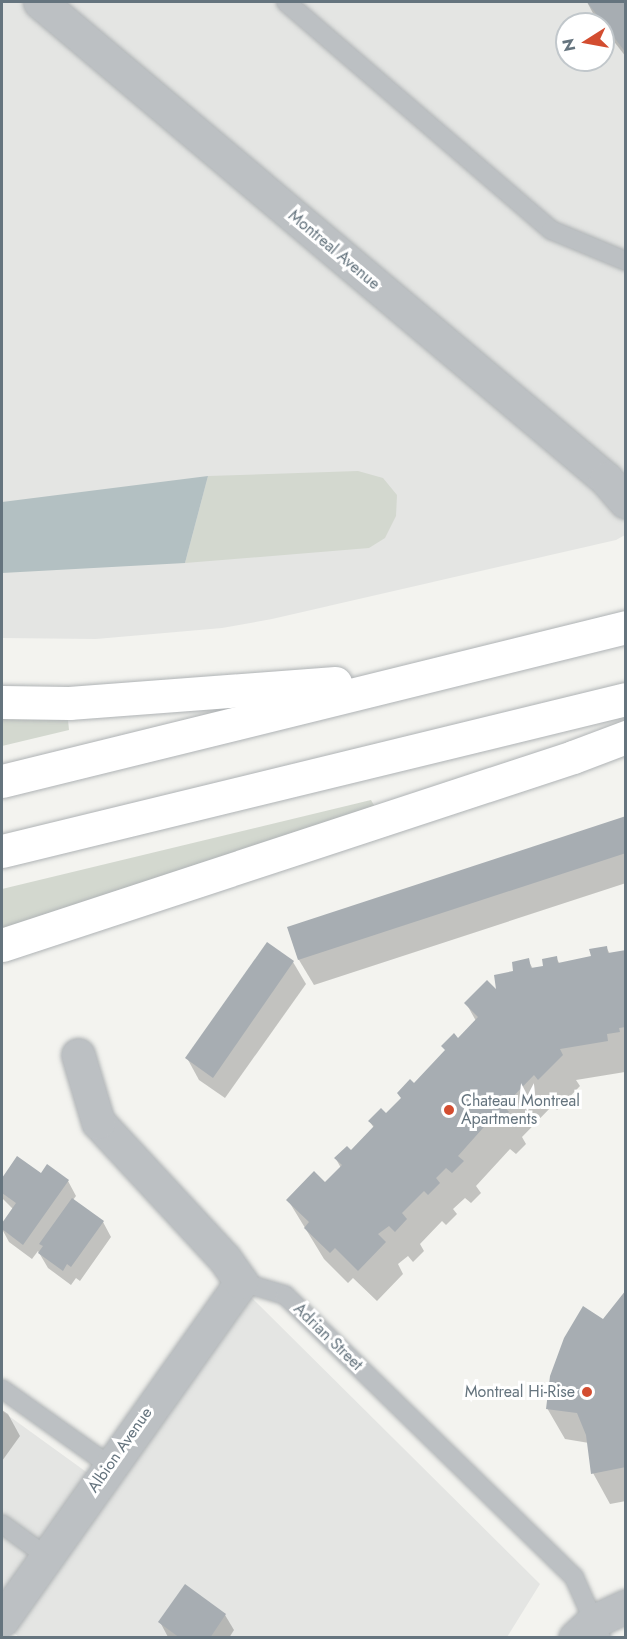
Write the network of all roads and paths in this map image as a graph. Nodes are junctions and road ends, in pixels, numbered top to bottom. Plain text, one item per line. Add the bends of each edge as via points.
1 (40, 2) edge
2 (286, 2) edge
3 (626, 261) edge
4 (626, 502) edge
5 (626, 627) edge
6 (426, 676) junction
7 (626, 699) edge
8 (2, 702) edge
9 (626, 737) edge
10 (2, 781) edge
11 (2, 851) edge
12 (2, 945) edge
13 (78, 1055) dead end
14 (241, 1282) junction
15 (2, 1389) edge
16 (109, 1465) junction
17 (2, 1524) edge
18 (46, 1556) junction
19 (626, 1606) edge
20 (2, 1620) edge
21 (589, 1632) edge

1 - 4 street, Montreal Avenue via 606,479
2 - 3 lane via 551,230
5 - 6 highway
6 - 8 highway via 69,703
6 - 10 highway
7 - 11 highway
9 - 12 highway
13 - 14 street via 98,1122 224,1258
14 - 16 street, Albion Avenue
14 - 21 lane, Adrian Street via 285,1295 574,1577
15 - 16 lane
16 - 18 street, Albion Avenue
17 - 18 lane
18 - 20 street, Albion Avenue
19 - 21 street

